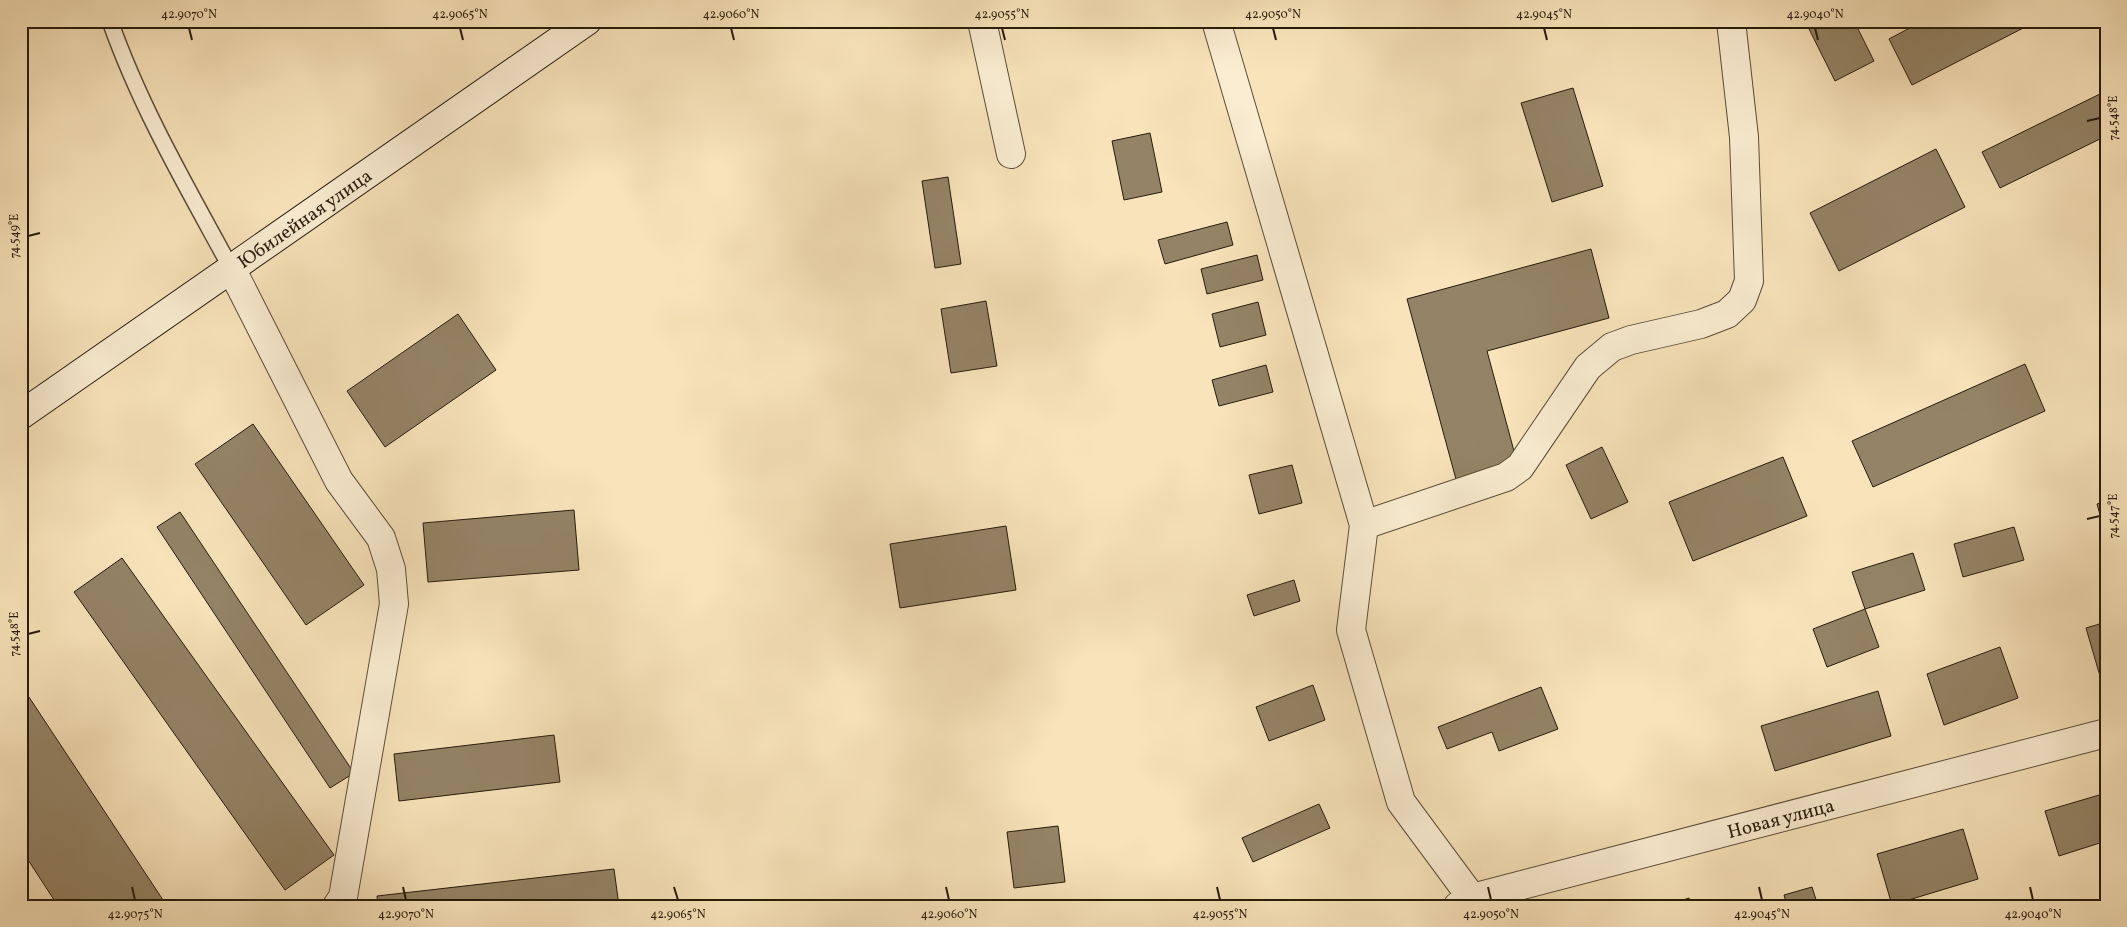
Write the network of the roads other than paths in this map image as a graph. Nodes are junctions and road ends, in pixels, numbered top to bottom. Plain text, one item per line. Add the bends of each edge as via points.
1 (110, 21) edge
2 (587, 21) edge
3 (982, 21) edge
4 (1216, 21) edge
5 (1731, 21) edge
6 (1011, 154) dead end
7 (232, 270) junction
8 (21, 415) edge
9 (1364, 525) junction
10 (2106, 733) edge
11 (1465, 902) edge
12 (337, 906) edge

1 - 7 lane via 125,65 167,151
2 - 7 street, Юбилейная улица
3 - 6 street
4 - 9 street
5 - 9 street via 1744,138 1748,281 1742,300 1728,314 1701,324 1612,347 1588,367 1520,467 1506,477
7 - 8 street, Юбилейная улица
7 - 12 street via 339,480 381,538 391,569 394,604 343,897
9 - 11 street via 1351,630 1401,802
10 - 11 street, Новая улица

